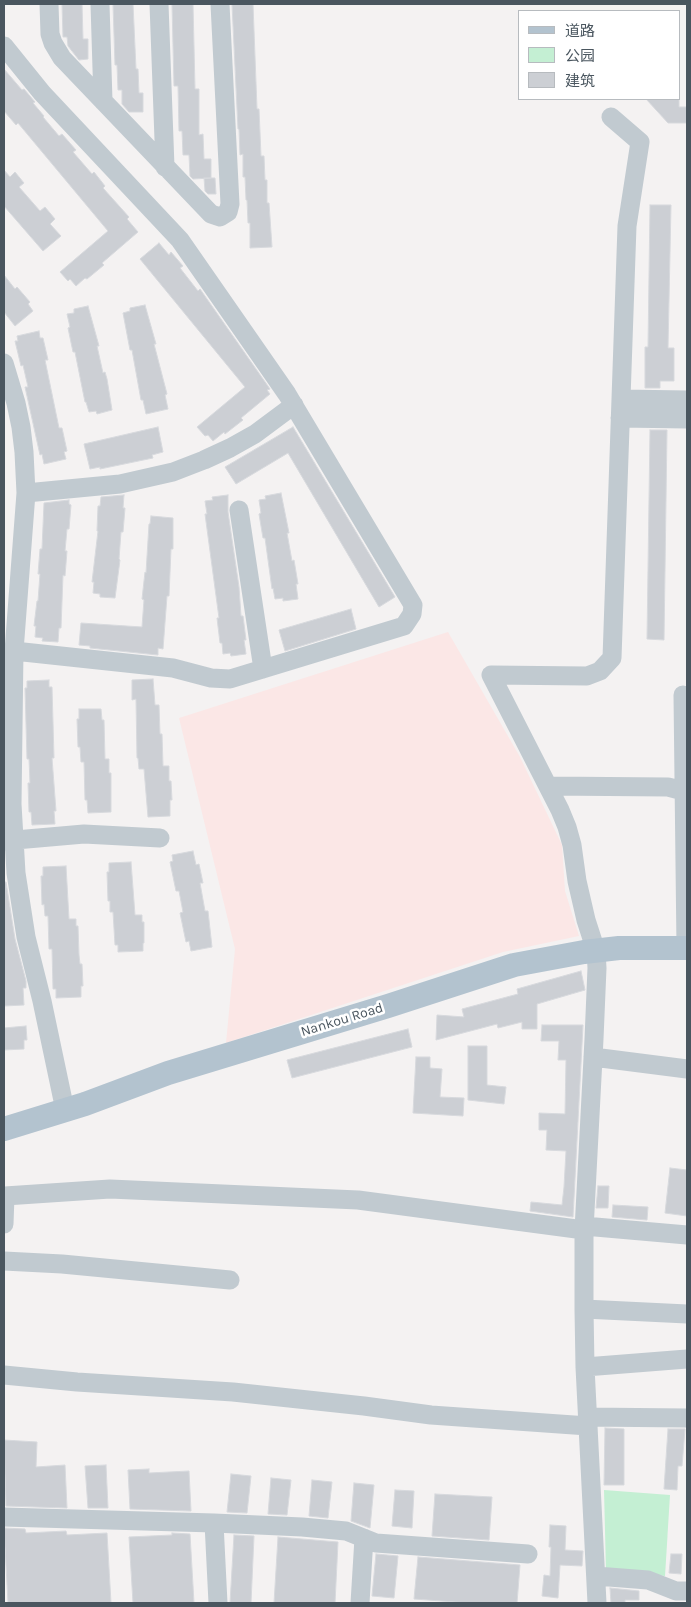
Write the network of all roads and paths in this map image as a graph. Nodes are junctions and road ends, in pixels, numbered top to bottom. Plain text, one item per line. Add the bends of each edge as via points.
1 (49, 4) edge
2 (100, 4) edge
3 (159, 4) edge
4 (220, 4) edge
5 (4, 46) edge
6 (103, 102) junction
7 (611, 117) dead end
8 (166, 167) junction
9 (4, 363) edge
10 (621, 399) junction
11 (687, 400) edge
12 (294, 406) junction
13 (620, 418) junction
14 (687, 419) edge
15 (26, 493) junction
16 (239, 510) dead end
17 (14, 651) junction
18 (263, 669) junction
19 (683, 695) dead end
20 (548, 786) junction
21 (686, 791) edge
22 (160, 838) dead end
23 (8, 840) edge
24 (687, 948) edge
25 (596, 951) junction
26 (593, 1057) junction
27 (687, 1069) edge
28 (65, 1110) junction
29 (4, 1129) edge
30 (4, 1224) edge
31 (584, 1228) junction
32 (687, 1235) edge
33 (4, 1251) edge
34 (4, 1261) edge
35 (4, 1268) edge
36 (230, 1280) dead end
37 (584, 1309) junction
38 (687, 1314) edge
39 (687, 1359) edge
40 (585, 1367) junction
41 (4, 1375) edge
42 (687, 1418) edge
43 (587, 1422) junction
44 (4, 1517) edge
45 (214, 1523) junction
46 (364, 1538) junction
47 (528, 1554) dead end
48 (596, 1576) junction
49 (687, 1592) edge
50 (218, 1603) edge
51 (360, 1603) edge
52 (597, 1603) edge

1 - 6 street via 50,34 57,51
2 - 6 street
3 - 8 street
4 - 8 street via 228,212 220,217 211,214
5 - 12 street via 42,93 180,240
6 - 8 street
7 - 10 street via 640,142 628,226
9 - 15 street via 21,428
10 - 11 street
10 - 13 street
12 - 15 street via 255,434 173,472 120,484
12 - 18 street via 413,605 413,610 404,626
13 - 14 street
13 - 20 street via 612,658 600,671 587,676 491,675
15 - 17 street
16 - 18 street
17 - 18 street via 173,668 230,680
17 - 23 street via 12,804
19 - 21 street
20 - 21 street
20 - 25 street via 572,845 577,881
21 - 24 street
22 - 23 street via 84,834
23 - 28 street via 26,938
24 - 25 main road, Nankou Road
25 - 26 street
25 - 28 main road, Nankou Road via 548,958 481,975 168,1073
26 - 27 street
26 - 31 street
28 - 29 main road, Nankou Road
30 - 31 street via 5,1196 110,1189 358,1200
31 - 32 street
31 - 37 street
33 - 34 street
34 - 35 street
34 - 36 street
37 - 38 street
37 - 40 street
39 - 40 street
40 - 43 street
41 - 43 street via 233,1392 431,1416
42 - 43 street
43 - 48 street
44 - 45 street
45 - 46 street via 302,1527 346,1532
45 - 50 street
46 - 47 street via 376,1543
46 - 51 street
48 - 49 street via 648,1580
48 - 52 street

